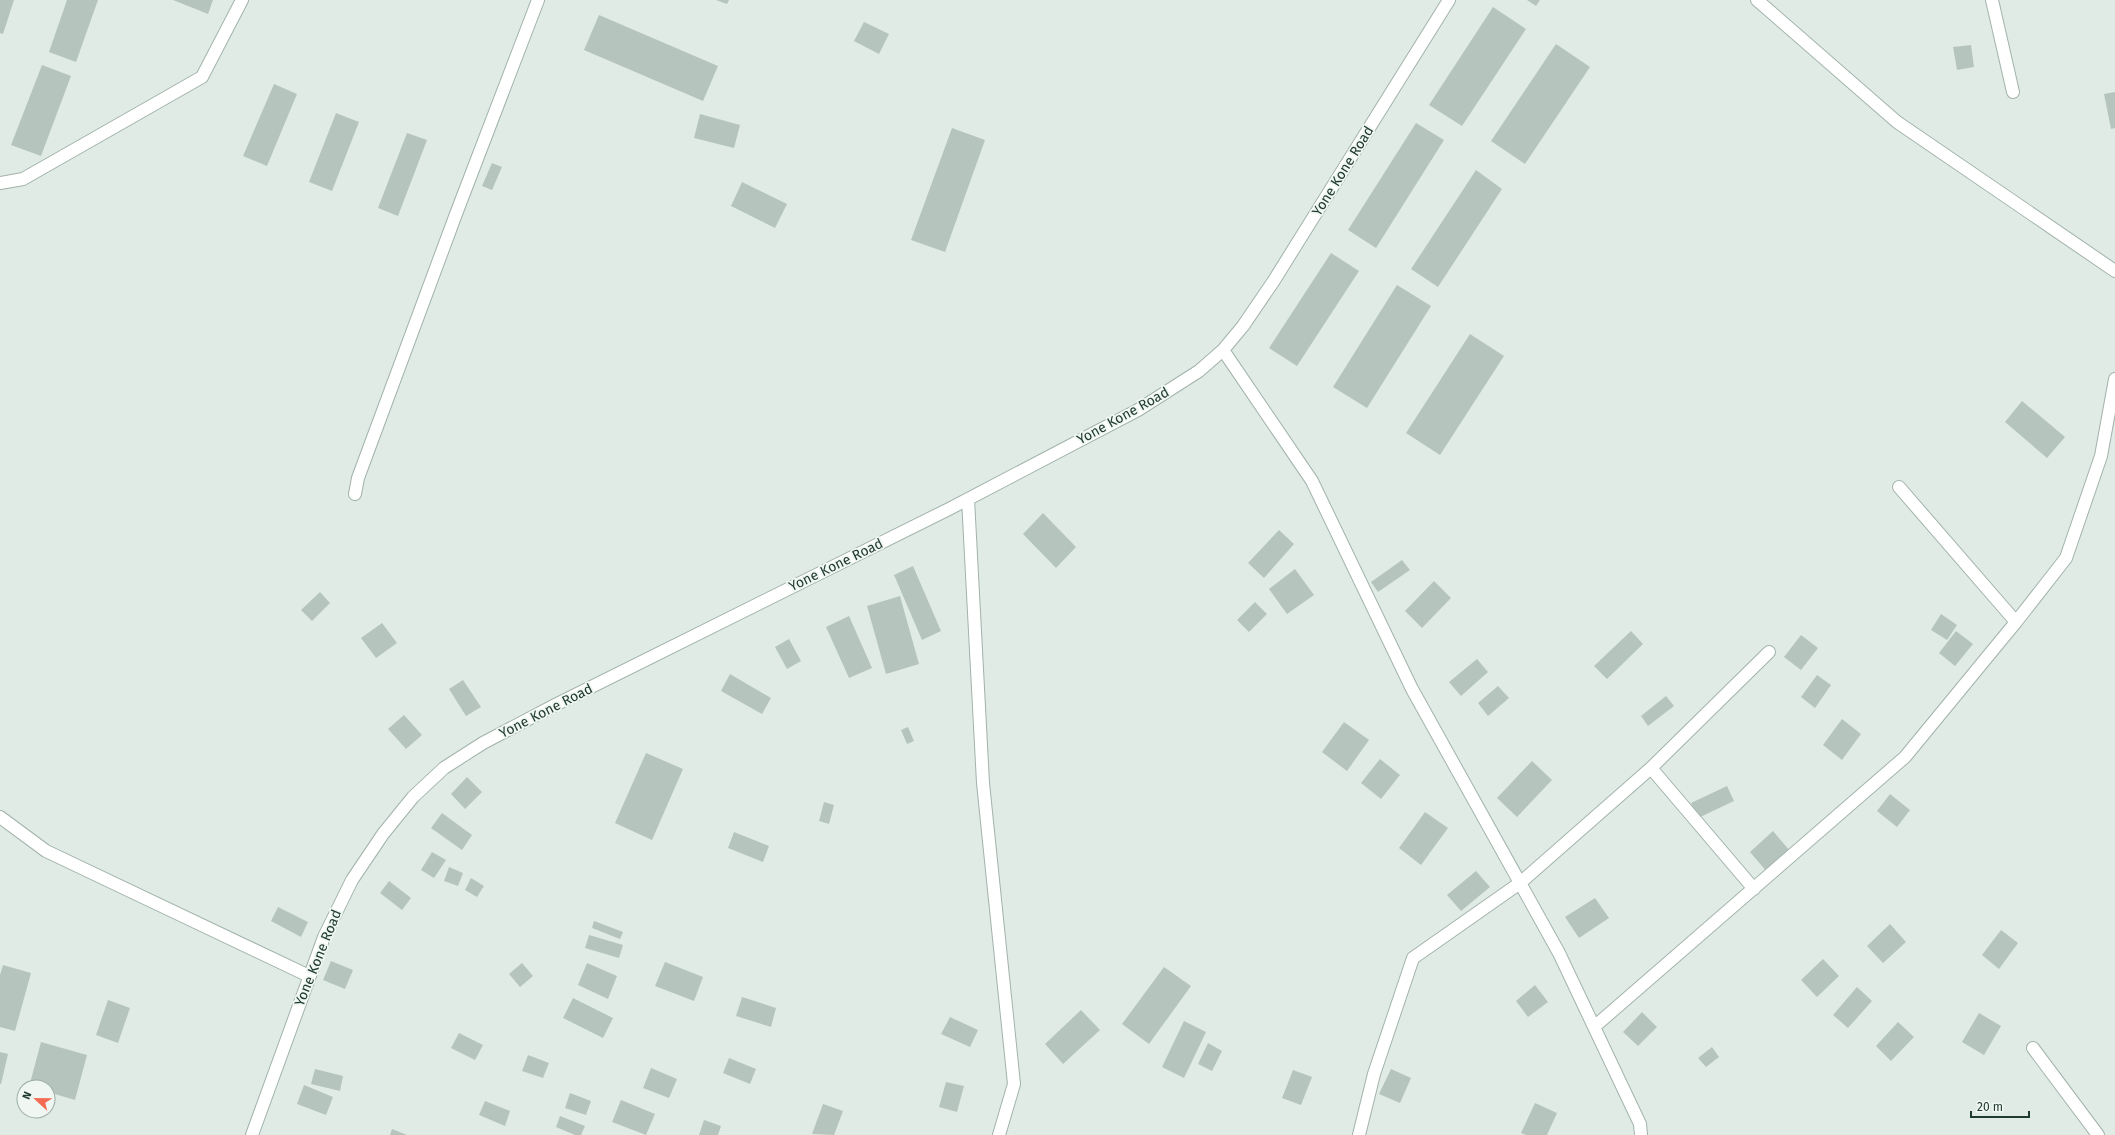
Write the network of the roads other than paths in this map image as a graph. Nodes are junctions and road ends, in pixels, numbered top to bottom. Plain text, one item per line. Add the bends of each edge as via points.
1 (242, 0) edge
2 (538, 0) edge
3 (1449, 0) edge
4 (1757, 0) edge
5 (1992, 0) edge
6 (2013, 92) dead end
7 (0, 183) edge
8 (2115, 271) edge
9 (1223, 350) junction
10 (2115, 379) edge
11 (1899, 487) dead end
12 (355, 494) dead end
13 (968, 499) junction
14 (2016, 622) junction
15 (1769, 652) dead end
16 (1651, 768) junction
17 (0, 817) edge
18 (1520, 883) junction
19 (1754, 889) junction
20 (309, 976) junction
21 (1594, 1027) junction
22 (2033, 1048) dead end
23 (252, 1135) edge
24 (999, 1135) edge
25 (1359, 1135) edge
26 (1641, 1135) edge
27 (2098, 1135) edge

1 - 7 street via 202,77 23,179
2 - 12 street via 358,478
3 - 9 street, Yone Kone Road via 1273,282
4 - 8 street via 1897,122
5 - 6 street
9 - 13 street, Yone Kone Road via 1199,371 1138,410
9 - 18 street via 1312,481 1412,689
10 - 14 street via 2101,456 2066,558
11 - 14 street
13 - 20 street, Yone Kone Road via 554,705 483,743 444,768 413,797 383,834 352,880 324,937
13 - 24 street via 983,783 1014,1084
14 - 19 street via 1905,757
15 - 16 street
16 - 18 street
16 - 19 street
17 - 20 street via 46,851
18 - 21 street via 1559,953
18 - 25 street via 1412,958 1374,1074
19 - 21 street
20 - 23 street, Yone Kone Road
21 - 26 street via 1640,1124
22 - 27 street

